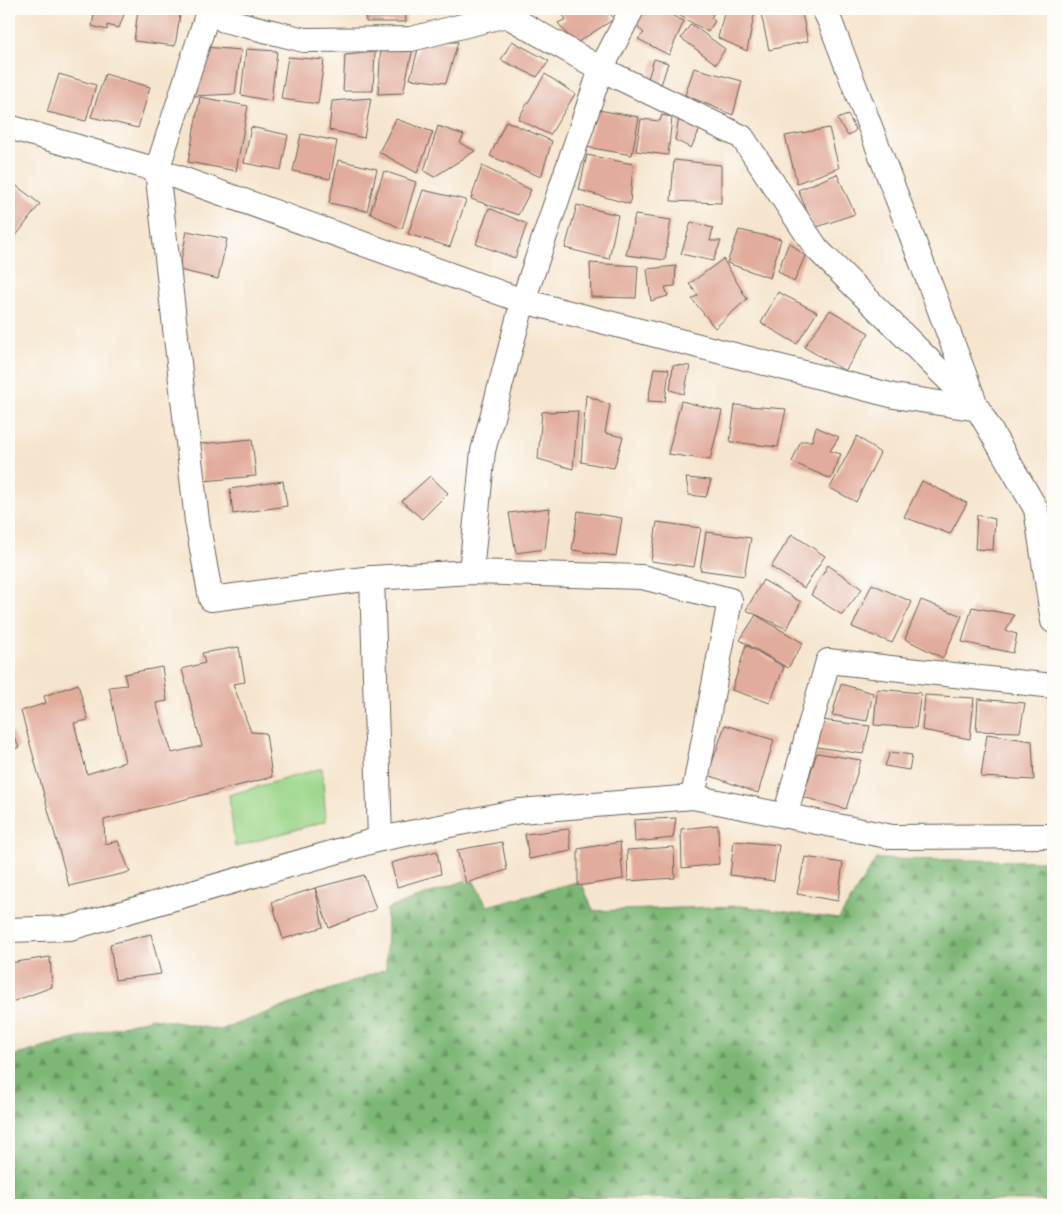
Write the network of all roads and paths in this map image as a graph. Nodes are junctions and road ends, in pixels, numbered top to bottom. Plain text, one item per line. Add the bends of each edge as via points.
1 (210, 9) edge
2 (632, 9) edge
3 (824, 9) edge
4 (505, 12) edge
5 (601, 69) junction
6 (9, 127) edge
7 (157, 170) junction
8 (523, 300) junction
9 (978, 409) junction
10 (471, 572) junction
11 (372, 578) junction
12 (1053, 622) edge
13 (1053, 686) edge
14 (693, 797) junction
15 (785, 816) junction
16 (1053, 836) edge
17 (380, 839) junction
18 (9, 930) edge

1 - 4 street via 224,20 304,40 411,39
1 - 7 street
2 - 5 street
3 - 9 street
4 - 5 street
5 - 8 street
5 - 9 street via 742,136 817,248
6 - 7 street
7 - 8 street
7 - 11 street via 197,520 210,599
8 - 9 street via 894,396
8 - 10 street via 483,451
9 - 12 street via 1036,509
10 - 11 street
10 - 14 street via 642,577 730,600
11 - 17 street
13 - 15 street via 828,661
14 - 15 street
14 - 17 street via 520,811
15 - 16 street via 892,837
17 - 18 street via 70,928

